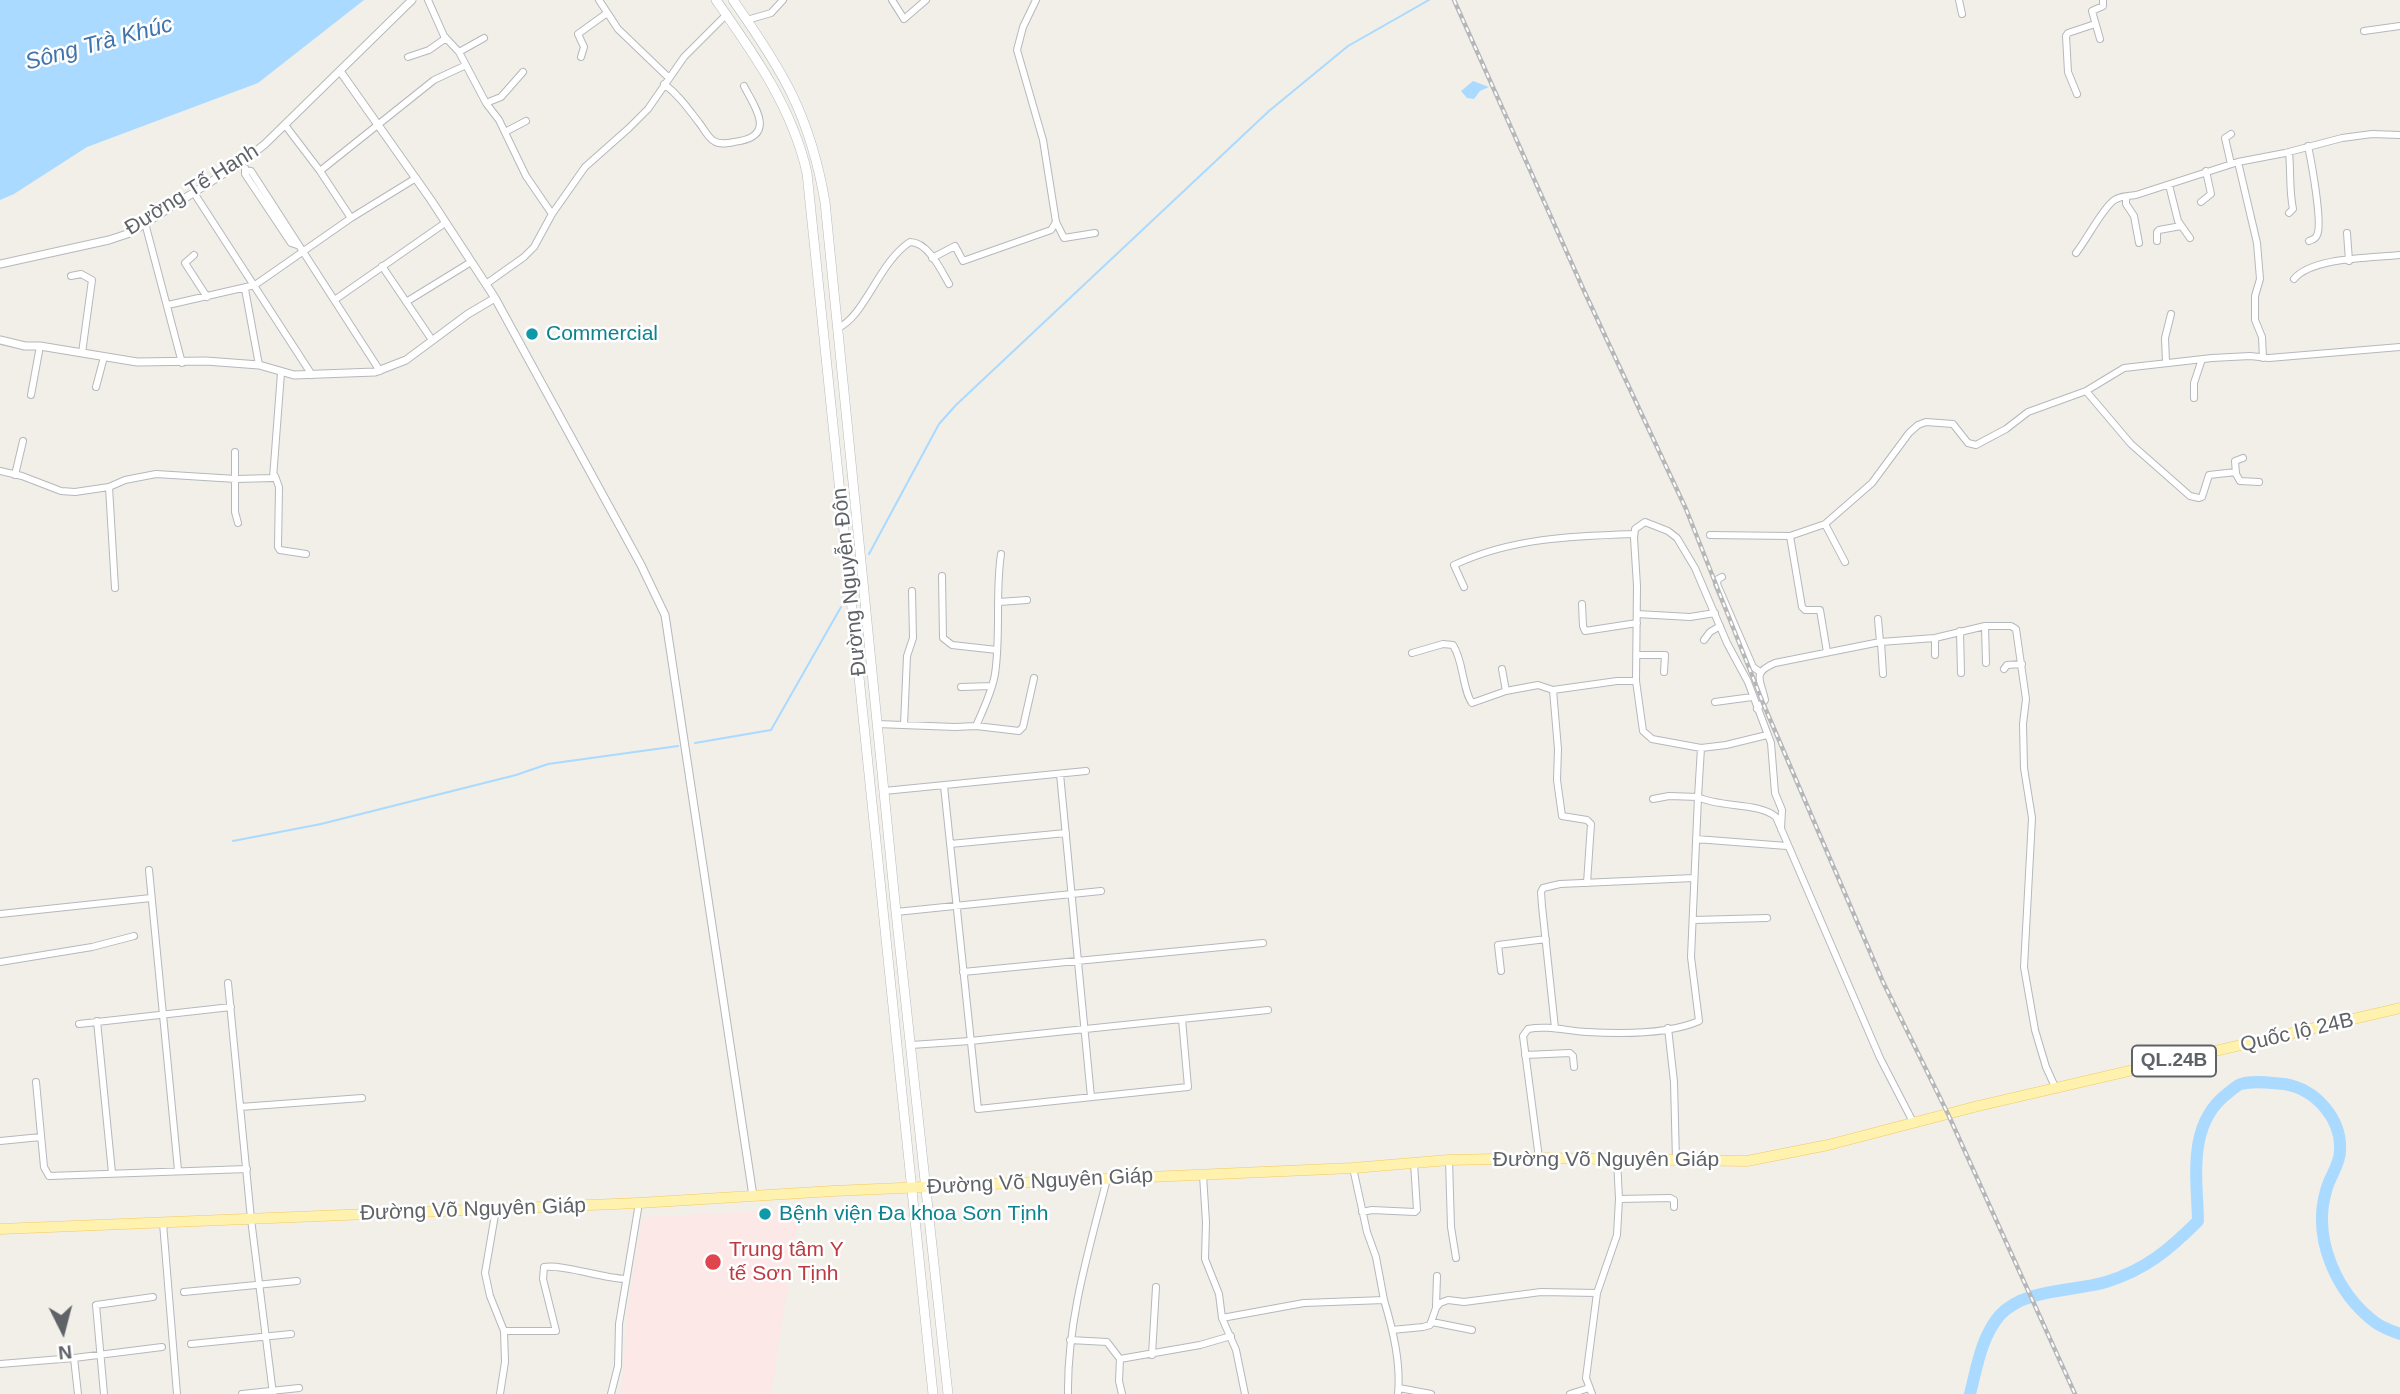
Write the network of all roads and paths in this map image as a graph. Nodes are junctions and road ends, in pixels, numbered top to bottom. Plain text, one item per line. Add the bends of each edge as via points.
1 (412, 0) edge
2 (428, 0) edge
3 (599, 0) edge
4 (732, 0) edge
5 (783, 0) edge
6 (892, 0) edge
7 (926, 0) edge
8 (1035, 0) edge
9 (1959, 0) edge
10 (2103, 0) edge
11 (721, 7) edge
12 (607, 13) junction
13 (1962, 14) dead end
14 (747, 20) junction
15 (2095, 24) junction
16 (2400, 26) edge
17 (2364, 31) dead end
18 (446, 38) junction
19 (484, 38) dead end
20 (2100, 39) dead end
21 (459, 52) junction
22 (408, 57) dead end
23 (581, 57) dead end
24 (464, 66) junction
25 (340, 71) junction
26 (523, 72) dead end
27 (666, 80) junction
28 (744, 86) dead end
29 (2077, 94) dead end
30 (486, 103) junction
31 (526, 121) dead end
32 (378, 123) junction
33 (285, 125) junction
34 (505, 132) junction
35 (2231, 134) dead end
36 (2400, 135) edge
37 (2308, 146) junction
38 (2289, 152) junction
39 (2235, 162) junction
40 (243, 166) junction
41 (2206, 170) junction
42 (320, 171) junction
43 (416, 178) junction
44 (2169, 185) junction
45 (194, 193) junction
46 (2126, 197) junction
47 (2201, 202) dead end
48 (2289, 213) dead end
49 (552, 214) junction
50 (351, 218) junction
51 (1056, 222) junction
52 (145, 223) junction
53 (445, 223) junction
54 (2180, 226) junction
55 (1095, 233) dead end
56 (2347, 233) dead end
57 (2190, 238) dead end
58 (2157, 241) dead end
59 (2309, 241) dead end
60 (2139, 243) dead end
61 (299, 249) junction
62 (2076, 253) dead end
63 (194, 255) dead end
64 (2400, 255) edge
65 (932, 258) junction
66 (2349, 261) junction
67 (471, 262) junction
68 (0, 264) edge
69 (382, 266) junction
70 (71, 276) dead end
71 (2294, 279) dead end
72 (485, 284) junction
73 (949, 284) dead end
74 (255, 285) junction
75 (245, 289) junction
76 (207, 297) junction
77 (495, 298) junction
78 (335, 299) junction
79 (406, 302) junction
80 (168, 305) junction
81 (2171, 314) dead end
82 (838, 328) junction
83 (0, 340) edge
84 (432, 340) junction
85 (40, 346) junction
86 (2400, 347) edge
87 (82, 353) junction
88 (104, 357) junction
89 (2263, 358) junction
90 (2202, 359) junction
91 (2166, 362) junction
92 (182, 363) junction
93 (258, 365) junction
94 (380, 371) junction
95 (281, 373) junction
96 (312, 375) junction
97 (96, 387) dead end
98 (2086, 391) junction
99 (31, 395) dead end
100 (2194, 398) dead end
101 (23, 441) dead end
102 (234, 452) dead end
103 (2243, 458) dead end
104 (0, 471) edge
105 (2236, 472) junction
106 (15, 474) junction
107 (275, 476) junction
108 (236, 479) junction
109 (2259, 482) dead end
110 (109, 487) junction
111 (856, 509) junction
112 (843, 510) junction
113 (238, 523) dead end
114 (1825, 524) junction
115 (1634, 534) junction
116 (1710, 535) dead end
117 (1790, 536) junction
118 (306, 554) dead end
119 (1001, 554) dead end
120 (1845, 562) dead end
121 (942, 576) dead end
122 (1721, 577) dead end
123 (1464, 587) dead end
124 (115, 588) dead end
125 (912, 591) dead end
126 (1027, 600) dead end
127 (999, 602) junction
128 (1582, 604) dead end
129 (1714, 613) junction
130 (1637, 614) junction
131 (1878, 620) dead end
132 (1637, 623) junction
133 (1720, 626) junction
134 (1985, 626) junction
135 (1960, 631) junction
136 (1935, 638) junction
137 (1704, 640) dead end
138 (1880, 642) junction
139 (997, 650) junction
140 (1827, 652) junction
141 (1412, 653) dead end
142 (1637, 655) junction
143 (1935, 655) dead end
144 (1986, 663) dead end
145 (2022, 664) junction
146 (1502, 670) dead end
147 (2004, 670) dead end
148 (1664, 672) dead end
149 (1760, 672) junction
150 (1961, 673) dead end
151 (1883, 674) dead end
152 (1034, 678) dead end
153 (1636, 681) junction
154 (992, 686) junction
155 (961, 687) dead end
156 (1553, 690) junction
157 (1506, 691) junction
158 (1752, 697) junction
159 (1715, 702) dead end
160 (1757, 709) junction
161 (864, 724) junction
162 (877, 724) junction
163 (904, 725) junction
164 (976, 726) junction
165 (1767, 735) junction
166 (1701, 748) junction
167 (1087, 771) dead end
168 (1059, 774) junction
169 (944, 786) junction
170 (884, 791) junction
171 (871, 793) junction
172 (1698, 797) junction
173 (1653, 799) dead end
174 (1781, 829) junction
175 (1066, 833) junction
176 (1696, 839) junction
177 (950, 844) junction
178 (1787, 846) junction
179 (149, 870) dead end
180 (1694, 878) junction
181 (1587, 883) junction
182 (1101, 891) dead end
183 (1072, 894) junction
184 (151, 898) junction
185 (957, 906) junction
186 (896, 912) junction
187 (0, 914) edge
188 (883, 914) junction
189 (1767, 918) dead end
190 (1694, 920) junction
191 (134, 936) dead end
192 (1546, 939) junction
193 (1263, 943) dead end
194 (1079, 960) junction
195 (0, 962) edge
196 (1501, 971) dead end
197 (963, 972) junction
198 (228, 983) dead end
199 (231, 1007) junction
200 (2400, 1008) edge
201 (1268, 1010) dead end
202 (163, 1014) junction
203 (1182, 1019) junction
204 (97, 1021) junction
205 (79, 1024) dead end
206 (1555, 1028) junction
207 (1668, 1028) junction
208 (1086, 1029) junction
209 (970, 1041) junction
210 (911, 1045) junction
211 (897, 1046) junction
212 (1525, 1055) junction
213 (1574, 1067) dead end
214 (36, 1082) dead end
215 (2056, 1089) junction
216 (1091, 1097) junction
217 (362, 1098) dead end
218 (240, 1107) junction
219 (1948, 1114) joint
220 (1913, 1122) junction
221 (41, 1137) junction
222 (0, 1141) edge
223 (1539, 1158) junction
224 (1617, 1159) junction
225 (1449, 1160) junction
226 (1676, 1161) junction
227 (1414, 1163) junction
228 (1353, 1168) junction
229 (247, 1169) junction
230 (178, 1170) junction
231 (112, 1173) junction
232 (1203, 1175) junction
233 (1107, 1180) junction
234 (926, 1187) junction
235 (912, 1188) junction
236 (753, 1196) junction
237 (1619, 1199) junction
238 (639, 1203) junction
239 (1674, 1208) dead end
240 (496, 1209) junction
241 (1362, 1212) junction
242 (251, 1219) junction
243 (163, 1223) junction
244 (0, 1229) edge
245 (1456, 1258) dead end
246 (1437, 1276) dead end
247 (625, 1279) junction
248 (297, 1281) dead end
249 (259, 1284) junction
250 (1156, 1287) dead end
251 (184, 1292) dead end
252 (1597, 1293) junction
253 (153, 1297) dead end
254 (1384, 1300) junction
255 (1436, 1308) junction
256 (1222, 1318) junction
257 (1432, 1322) junction
258 (1392, 1330) junction
259 (1472, 1330) dead end
260 (504, 1331) junction
261 (291, 1334) dead end
262 (1231, 1336) junction
263 (266, 1337) junction
264 (1070, 1340) junction
265 (191, 1344) dead end
266 (163, 1347) dead end
267 (99, 1355) junction
268 (1152, 1355) junction
269 (74, 1358) junction
270 (1120, 1359) junction
271 (0, 1364) edge
272 (299, 1388) dead end
273 (1398, 1391) edge
274 (1590, 1391) edge
275 (273, 1392) edge
276 (78, 1394) edge
277 (104, 1394) edge
278 (177, 1394) edge
279 (242, 1394) edge
280 (500, 1394) edge
281 (611, 1394) edge
282 (933, 1394) edge
283 (948, 1394) edge
284 (1068, 1394) edge
285 (1122, 1394) edge
286 (1245, 1394) edge
287 (1431, 1394) edge
288 (1570, 1394) edge

1 - 25 street, Đường Tế Hanh
2 - 18 street
3 - 12 street
4 - 11 street
4 - 14 main road, Đường Nguyễn Đôn
5 - 14 street via 771,13
6 - 7 street via 904,19
8 - 51 street via 1017,50 1043,140
9 - 13 street
10 - 15 street via 2102,6 2092,9
11 - 27 street
11 - 112 main road, Đường Nguyễn Đôn via 778,94 804,162
12 - 23 street via 578,34 584,47
12 - 27 street
14 - 82 main road, Đường Nguyễn Đôn via 786,80 812,140 825,202
15 - 20 street
15 - 29 street via 2066,36 2068,72
16 - 17 street
18 - 21 street
18 - 22 street
19 - 21 street
21 - 24 street
24 - 30 street
24 - 32 street via 434,80
25 - 32 street
25 - 33 street, Đường Tế Hanh
26 - 30 street via 501,97
27 - 28 street via 711,139 725,143 750,139 760,127
27 - 49 street via 648,109 585,167
30 - 34 street
31 - 34 street
32 - 42 street
32 - 43 street
33 - 40 street, Đường Tế Hanh
33 - 42 street
34 - 49 street via 521,168
35 - 39 street via 2225,138
36 - 37 street via 2372,134
37 - 38 street
37 - 59 street via 2319,231
38 - 39 street
38 - 48 street via 2288,190 2293,209
39 - 41 street
39 - 89 street via 2257,243 2260,279 2255,320
40 - 45 street, Đường Tế Hanh
40 - 61 street
41 - 44 street
41 - 47 street via 2211,194
42 - 50 street
43 - 50 street
43 - 53 street
44 - 46 street
44 - 54 street
45 - 52 street, Đường Tế Hanh
45 - 74 street
46 - 60 street
46 - 62 street via 2114,200
49 - 72 street via 534,247
50 - 61 street
51 - 55 street via 1064,238
51 - 65 street via 1051,230 963,261 956,246
52 - 68 street, Đường Tế Hanh via 109,240
52 - 80 street
53 - 67 street
53 - 69 street
54 - 57 street
54 - 58 street via 2159,230
56 - 66 street
61 - 74 street
61 - 78 street
63 - 76 street via 185,263
64 - 66 street
65 - 73 street
65 - 82 street via 919,244 907,243 883,268 852,318
66 - 71 street via 2306,268
67 - 72 street
67 - 79 street
69 - 78 street
69 - 79 street
70 - 87 street via 81,274 92,280
72 - 77 street
74 - 75 street
74 - 96 street
75 - 76 street
75 - 93 street
76 - 80 street
77 - 84 street
77 - 236 street via 665,615
78 - 94 street
79 - 84 street
80 - 92 street
81 - 91 street
82 - 111 main road, Đường Nguyễn Đôn
83 - 85 street
84 - 94 street via 406,360
85 - 87 street
85 - 99 street
86 - 89 street
87 - 88 street
88 - 92 street
88 - 97 street
89 - 90 street
90 - 91 street
90 - 100 street
91 - 98 street via 2124,368
92 - 93 street
93 - 95 street
94 - 96 street
95 - 96 street
95 - 107 street
98 - 105 street via 2131,444 2189,496 2202,497 2209,475
98 - 114 street via 2028,412 1976,445 1968,443 1953,424 1918,425 1872,483
101 - 106 street
102 - 108 street
103 - 105 street via 2236,459
104 - 106 street
105 - 109 street via 2242,483
106 - 110 street via 61,491
107 - 108 street
107 - 118 street via 279,487 278,547
108 - 110 street via 156,474
108 - 113 street
110 - 124 street
111 - 112 street
111 - 162 main road, Đường Nguyễn Đôn
112 - 161 main road, Đường Nguyễn Đôn
114 - 117 street
114 - 120 street
115 - 123 street via 1520,542 1454,565
115 - 129 street via 1645,522 1677,538
115 - 130 street
116 - 117 street
117 - 140 street via 1802,607 1820,610
119 - 127 street
121 - 139 street via 943,638 952,645
122 - 149 street via 1717,584
125 - 163 street via 913,638 907,656
126 - 127 street
127 - 139 street
128 - 132 street via 1585,631
129 - 130 street via 1690,617
129 - 133 street
130 - 132 street
131 - 138 street
132 - 142 street
133 - 137 street
133 - 158 street
134 - 135 street
134 - 144 street
134 - 145 street via 2014,627
135 - 136 street
135 - 150 street
136 - 138 street
136 - 143 street
138 - 140 street
138 - 151 street
139 - 154 street
140 - 149 street via 1775,663
141 - 157 street via 1453,645 1471,702
142 - 148 street via 1665,655
142 - 153 street
145 - 147 street via 2007,665
145 - 215 street via 2024,768 2032,818 2024,967 2035,1030
146 - 157 street
149 - 160 street via 1765,701
152 - 164 street via 1022,730
153 - 156 street
153 - 166 street via 1647,736
154 - 155 street
154 - 164 street
156 - 157 street via 1538,685
156 - 181 street via 1562,816 1591,824
158 - 159 street
158 - 160 street
160 - 165 street
161 - 162 street
161 - 171 main road, Đường Nguyễn Đôn
162 - 163 street
162 - 170 main road, Đường Nguyễn Đôn
163 - 164 street
165 - 166 street
165 - 174 street via 1775,793 1782,810
166 - 172 street
167 - 168 street
168 - 169 street
168 - 175 street
169 - 170 street
169 - 177 street
170 - 171 street
170 - 186 main road, Đường Nguyễn Đôn
171 - 188 main road, Đường Nguyễn Đôn
172 - 173 street
172 - 174 street via 1767,811
172 - 176 street
174 - 178 street
175 - 177 street
175 - 183 street
176 - 178 street
176 - 180 street
177 - 185 street
178 - 220 street
179 - 184 street
180 - 181 street
180 - 190 street
181 - 192 street via 1543,888
182 - 183 street
183 - 185 street
183 - 194 street
184 - 187 street
184 - 202 street
185 - 186 street
185 - 197 street
186 - 188 street
186 - 210 main road, Đường Nguyễn Đôn
188 - 211 main road, Đường Nguyễn Đôn
189 - 190 street
190 - 207 street via 1692,957 1699,1021
191 - 195 street
192 - 196 street via 1498,945
192 - 206 street
193 - 194 street
194 - 197 street
194 - 208 street
197 - 209 street
198 - 199 street
199 - 202 street
199 - 218 street
200 - 215 main road, Quốc lộ 24B / QL.24B
201 - 203 street
202 - 204 street
202 - 230 street
203 - 208 street
203 - 216 street via 1188,1087
204 - 205 street
204 - 231 street
206 - 207 street via 1612,1032
206 - 212 street via 1528,1029 1523,1036
207 - 226 street
208 - 209 street
208 - 216 street
209 - 210 street
209 - 216 street via 978,1109
210 - 211 street
210 - 234 main road, Đường Nguyễn Đôn
211 - 235 main road, Đường Nguyễn Đôn
212 - 213 street via 1570,1053
212 - 223 street
214 - 221 street
215 - 219 main road, Quốc lộ 24B / QL.24B
217 - 218 street
218 - 229 street
219 - 220 main road, Đường Võ Nguyên Giáp / QL.24B
220 - 226 main road, Đường Võ Nguyên Giáp / QL.24B via 1748,1161
221 - 222 street
221 - 231 street via 49,1176
223 - 224 main road, Đường Võ Nguyên Giáp / QL.24B
223 - 225 main road, Đường Võ Nguyên Giáp / QL.24B
224 - 226 main road, Đường Võ Nguyên Giáp / QL.24B
224 - 237 street
225 - 227 main road, Đường Võ Nguyên Giáp / QL.24B
225 - 245 street
227 - 228 main road, Đường Võ Nguyên Giáp / QL.24B
227 - 241 street via 1415,1212
228 - 232 main road, Đường Võ Nguyên Giáp / QL.24B
228 - 241 street
229 - 230 street
229 - 242 street
230 - 231 street
232 - 233 main road, Đường Võ Nguyên Giáp / QL.24B
232 - 256 street via 1205,1259 1219,1294
233 - 234 main road, Đường Võ Nguyên Giáp / QL.24B
233 - 264 street
234 - 235 main road, Đường Võ Nguyên Giáp / QL.24B
234 - 283 main road, Đường Nguyễn Đôn
235 - 236 main road, Đường Võ Nguyên Giáp / QL.24B
235 - 282 main road, Đường Nguyễn Đôn
236 - 238 main road, Đường Võ Nguyên Giáp / QL.24B
237 - 239 street via 1670,1198
237 - 252 street via 1617,1235
238 - 240 main road, Đường Võ Nguyên Giáp / QL.24B
238 - 247 street
240 - 242 main road, Đường Võ Nguyên Giáp / QL.24B
240 - 260 street via 485,1273
241 - 254 street via 1377,1257
242 - 243 main road, Đường Võ Nguyên Giáp / QL.24B
242 - 249 street
243 - 244 main road, Đường Võ Nguyên Giáp / QL.24B
243 - 278 street
246 - 255 street
247 - 260 street via 544,1267 556,1331
247 - 281 street via 618,1366
248 - 249 street
249 - 251 street
249 - 263 street
250 - 268 street
252 - 255 street via 1541,1292 1448,1300
252 - 274 street via 1586,1378
253 - 267 street via 96,1306
254 - 256 street via 1304,1303
254 - 258 street
255 - 257 street
256 - 262 street
257 - 258 street
257 - 259 street
258 - 273 street via 1400,1375
260 - 280 street
261 - 263 street
262 - 268 street
262 - 286 street
263 - 265 street
263 - 275 street
264 - 270 street via 1107,1342
264 - 284 street
266 - 267 street
267 - 269 street
267 - 277 street
268 - 270 street
269 - 271 street
269 - 276 street
270 - 285 street
272 - 275 street
273 - 287 street
274 - 288 street
275 - 279 street

